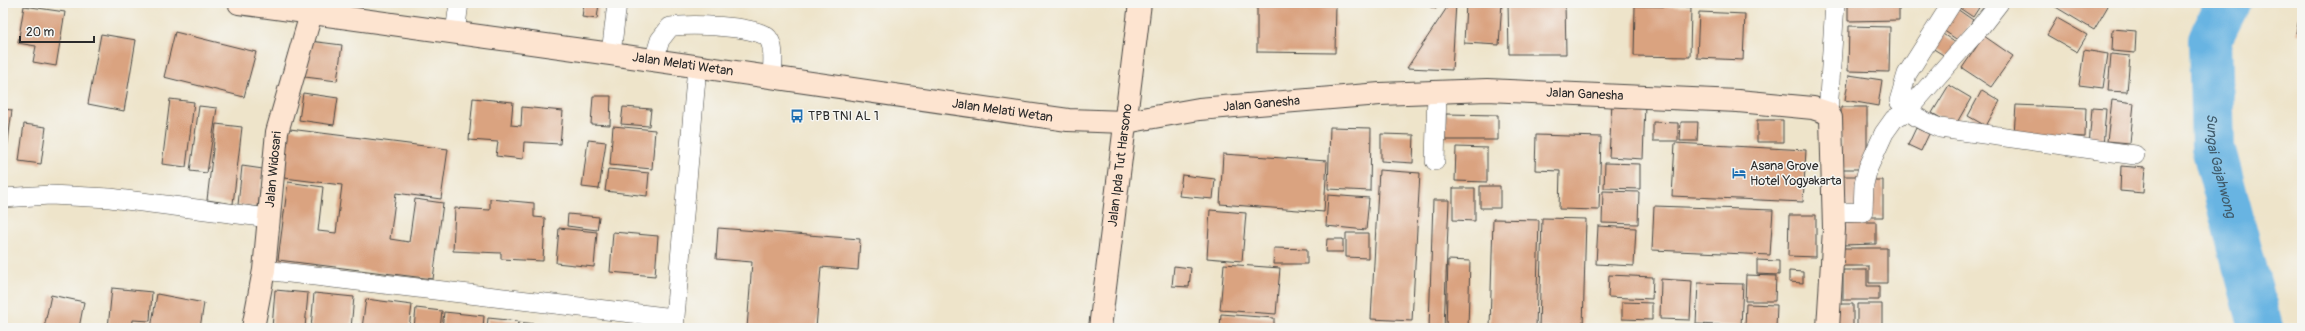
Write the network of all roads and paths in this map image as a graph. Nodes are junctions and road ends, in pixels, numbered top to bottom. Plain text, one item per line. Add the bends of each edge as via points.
1 (239, 3) edge
2 (459, 3) edge
3 (617, 3) edge
4 (1140, 3) edge
5 (1835, 3) edge
6 (1952, 3) edge
7 (1999, 3) edge
8 (311, 14) junction
9 (455, 33) junction
10 (611, 54) junction
11 (654, 60) junction
12 (697, 67) junction
13 (772, 78) junction
14 (1438, 92) junction
15 (1907, 111) junction
16 (1828, 114) junction
17 (1126, 122) junction
18 (2135, 155) dead end
19 (1435, 161) dead end
20 (3, 198) edge
21 (1834, 212) junction
22 (269, 218) junction
23 (264, 270) junction
24 (674, 323) edge
25 (254, 328) edge
26 (1100, 328) edge
27 (1828, 328) edge

1 - 8 street, Jalan Melati Wetan
2 - 9 street
3 - 10 street
4 - 17 street, Jalan Ipda Tut Harsono
5 - 16 street
6 - 15 street via 1907,74 1899,101
7 - 15 street
8 - 9 street, Jalan Melati Wetan
8 - 22 street, Jalan Widosari via 277,132
9 - 10 street, Jalan Melati Wetan
10 - 11 street, Jalan Melati Wetan
11 - 12 street, Jalan Melati Wetan
11 - 13 street via 660,40 670,27 684,25 749,30 763,34 769,39
12 - 13 street, Jalan Melati Wetan
12 - 24 street
13 - 17 street, Jalan Melati Wetan via 1068,120
14 - 16 street, Jalan Ganesha via 1488,90 1738,101 1813,108
14 - 17 street, Jalan Ganesha via 1380,94 1199,109
14 - 19 street
15 - 18 street via 1940,128
15 - 21 street via 1894,119 1884,133 1868,168 1864,184 1863,212
16 - 21 street via 1831,118
17 - 26 street, Jalan Ipda Tut Harsono
20 - 22 street via 50,195 110,198
21 - 27 street
22 - 23 street, Jalan Widosari
23 - 24 street
23 - 25 street, Jalan Widosari

